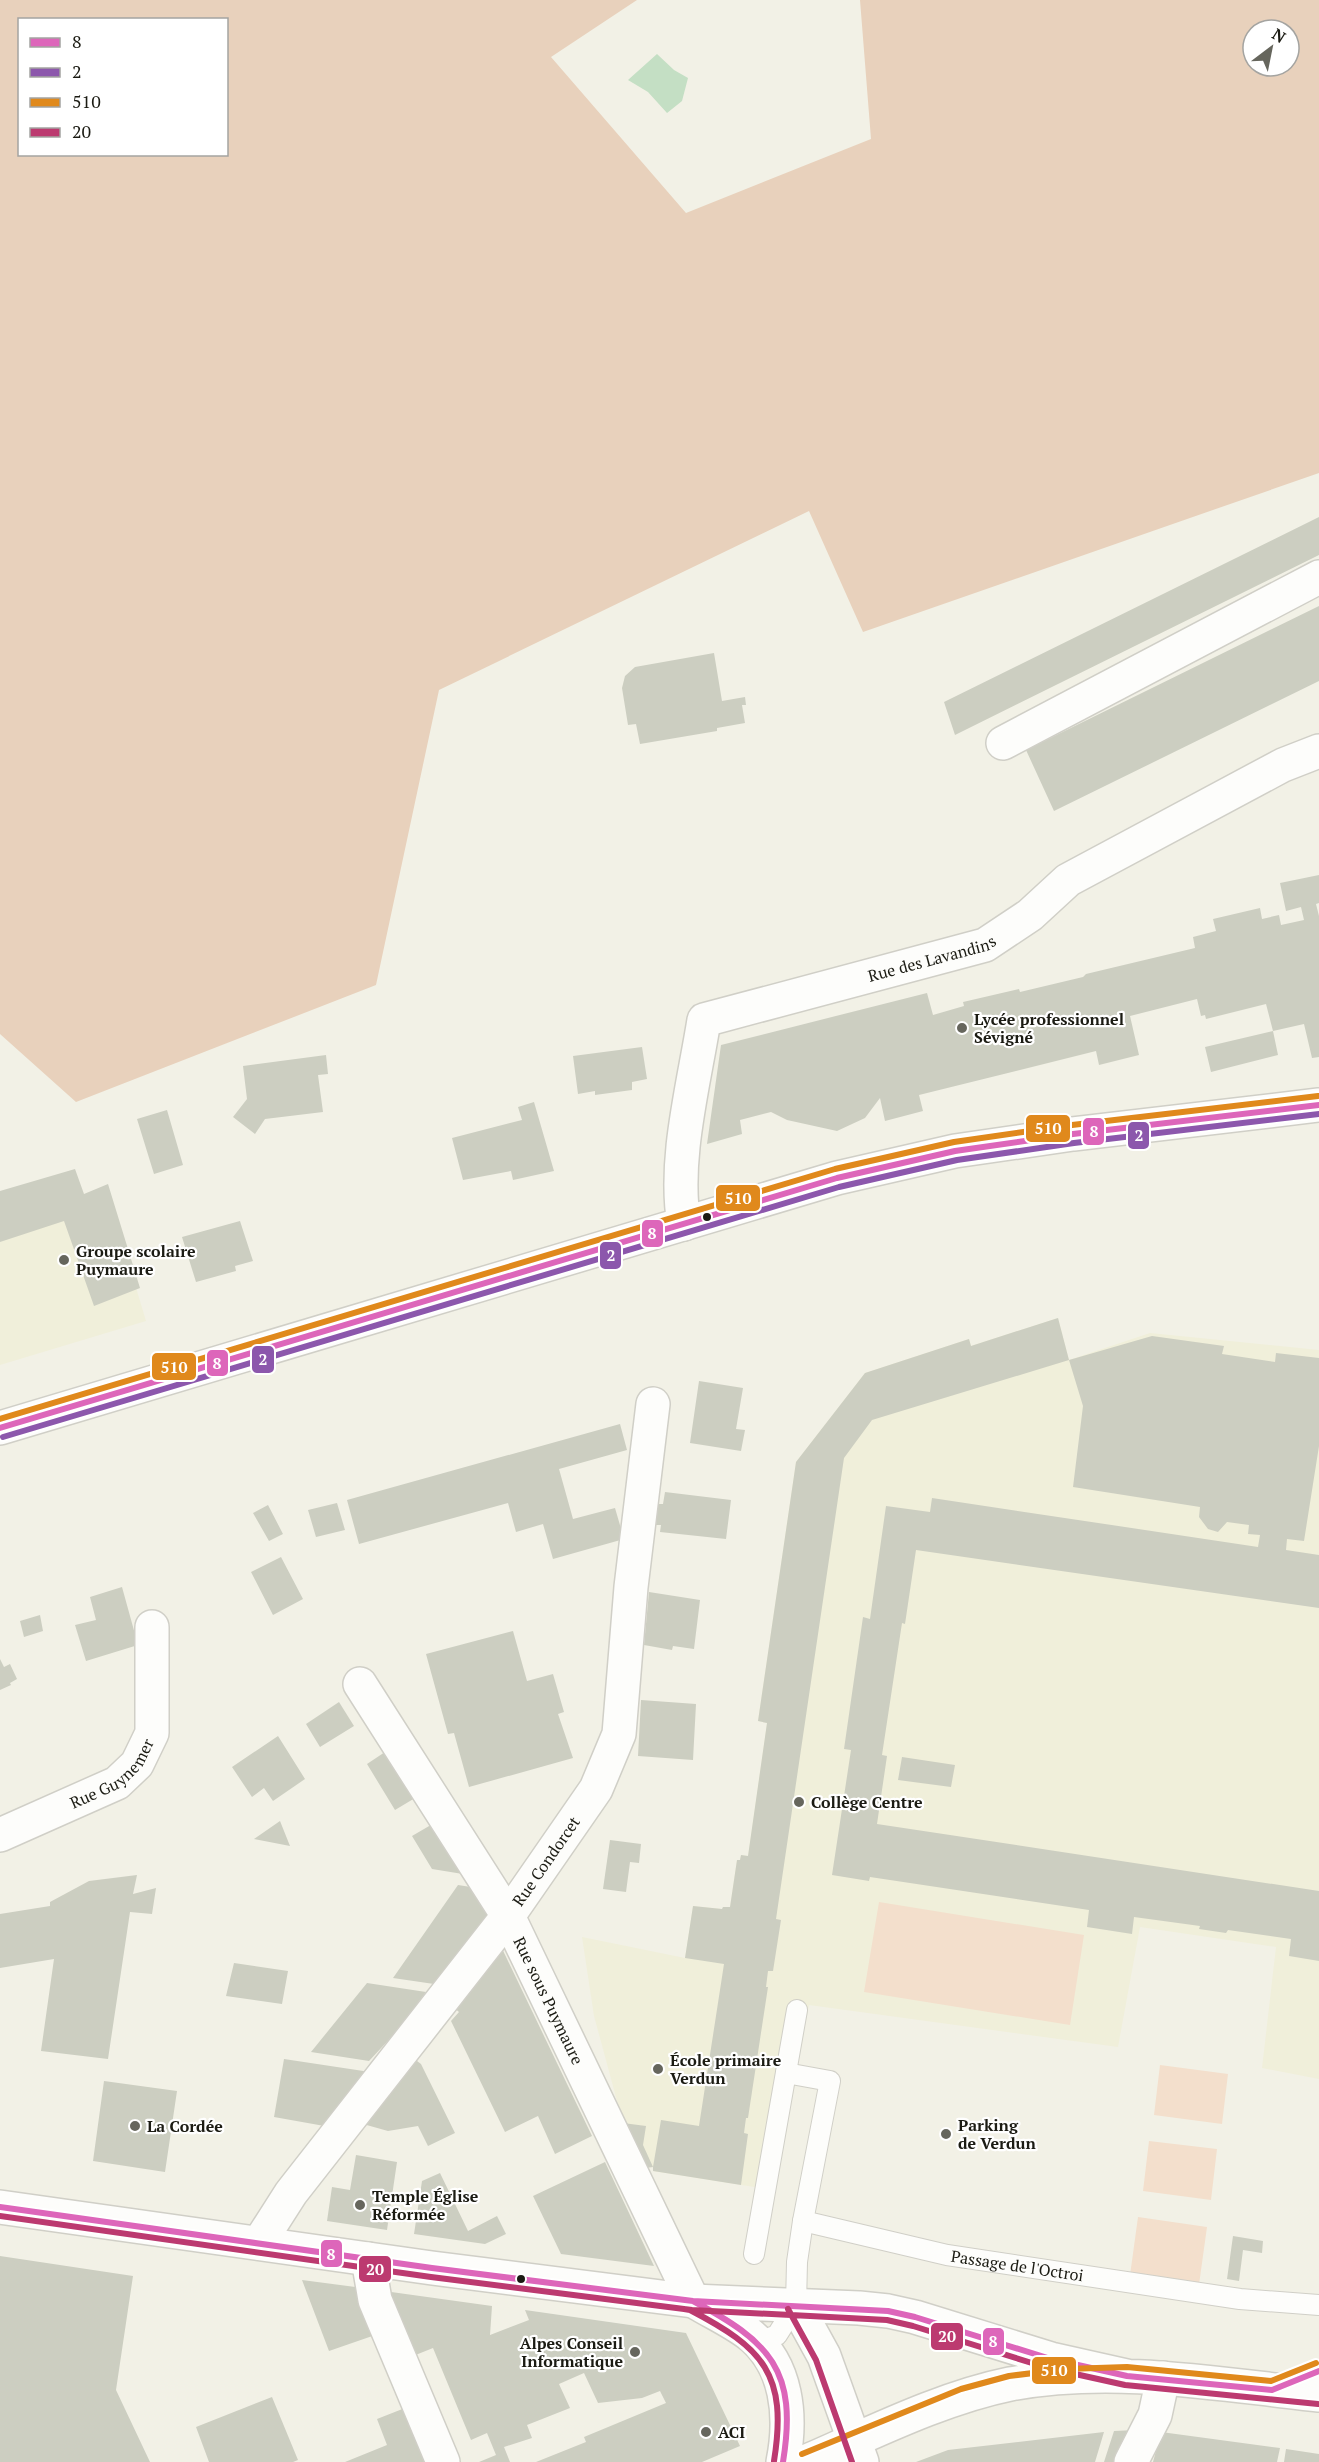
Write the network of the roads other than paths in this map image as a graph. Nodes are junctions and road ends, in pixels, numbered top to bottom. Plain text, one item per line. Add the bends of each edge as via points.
1 (1319, 577) edge
2 (1004, 743) dead end
3 (1319, 751) edge
4 (1319, 1105) edge
5 (684, 1224) junction
6 (653, 1404) dead end
7 (0, 1428) edge
8 (152, 1627) dead end
9 (360, 1684) dead end
10 (0, 1835) edge
11 (508, 1916) junction
12 (797, 2010) dead end
13 (786, 2073) junction
14 (0, 2207) edge
15 (803, 2221) junction
16 (259, 2243) junction
17 (754, 2254) dead end
18 (368, 2259) junction
19 (693, 2301) junction
20 (796, 2305) junction
21 (1319, 2305) edge
22 (749, 2334) junction
23 (1319, 2371) edge
24 (1127, 2376) junction
25 (1163, 2378) junction
26 (1272, 2390) junction
27 (1319, 2395) edge
28 (858, 2451) edge
29 (442, 2462) edge
30 (783, 2462) edge
31 (805, 2462) edge
32 (1131, 2462) edge

1 - 2 street
3 - 5 street, Rue des Lavandins via 1283,765 1068,880 1029,915 985,945 704,1020 681,1162
4 - 5 street via 955,1151 837,1178
5 - 7 street
6 - 11 street, Rue Condorcet via 631,1587 619,1734 596,1789
8 - 10 street, Rue Guynemer via 152,1733 137,1764 117,1783
9 - 11 street, Rue sous Puymaure
11 - 16 street, Rue Condorcet via 291,2193
11 - 19 street, Rue sous Puymaure
12 - 13 lane
13 - 15 lane via 830,2080
13 - 17 lane
14 - 16 street
15 - 20 lane
15 - 21 lane, Passage de l'Octroi via 947,2255 1228,2297
16 - 18 street
18 - 19 street
18 - 29 street via 375,2300
19 - 20 street
19 - 22 street
20 - 22 lane via 777,2335 767,2339
20 - 24 street via 888,2311 1051,2360
20 - 28 street via 824,2356
22 - 30 street via 763,2348 785,2391 787,2441
23 - 26 lane
24 - 25 street
24 - 28 street via 1010,2385 964,2397
25 - 26 street
25 - 32 street via 1155,2415
26 - 27 street
28 - 31 street

